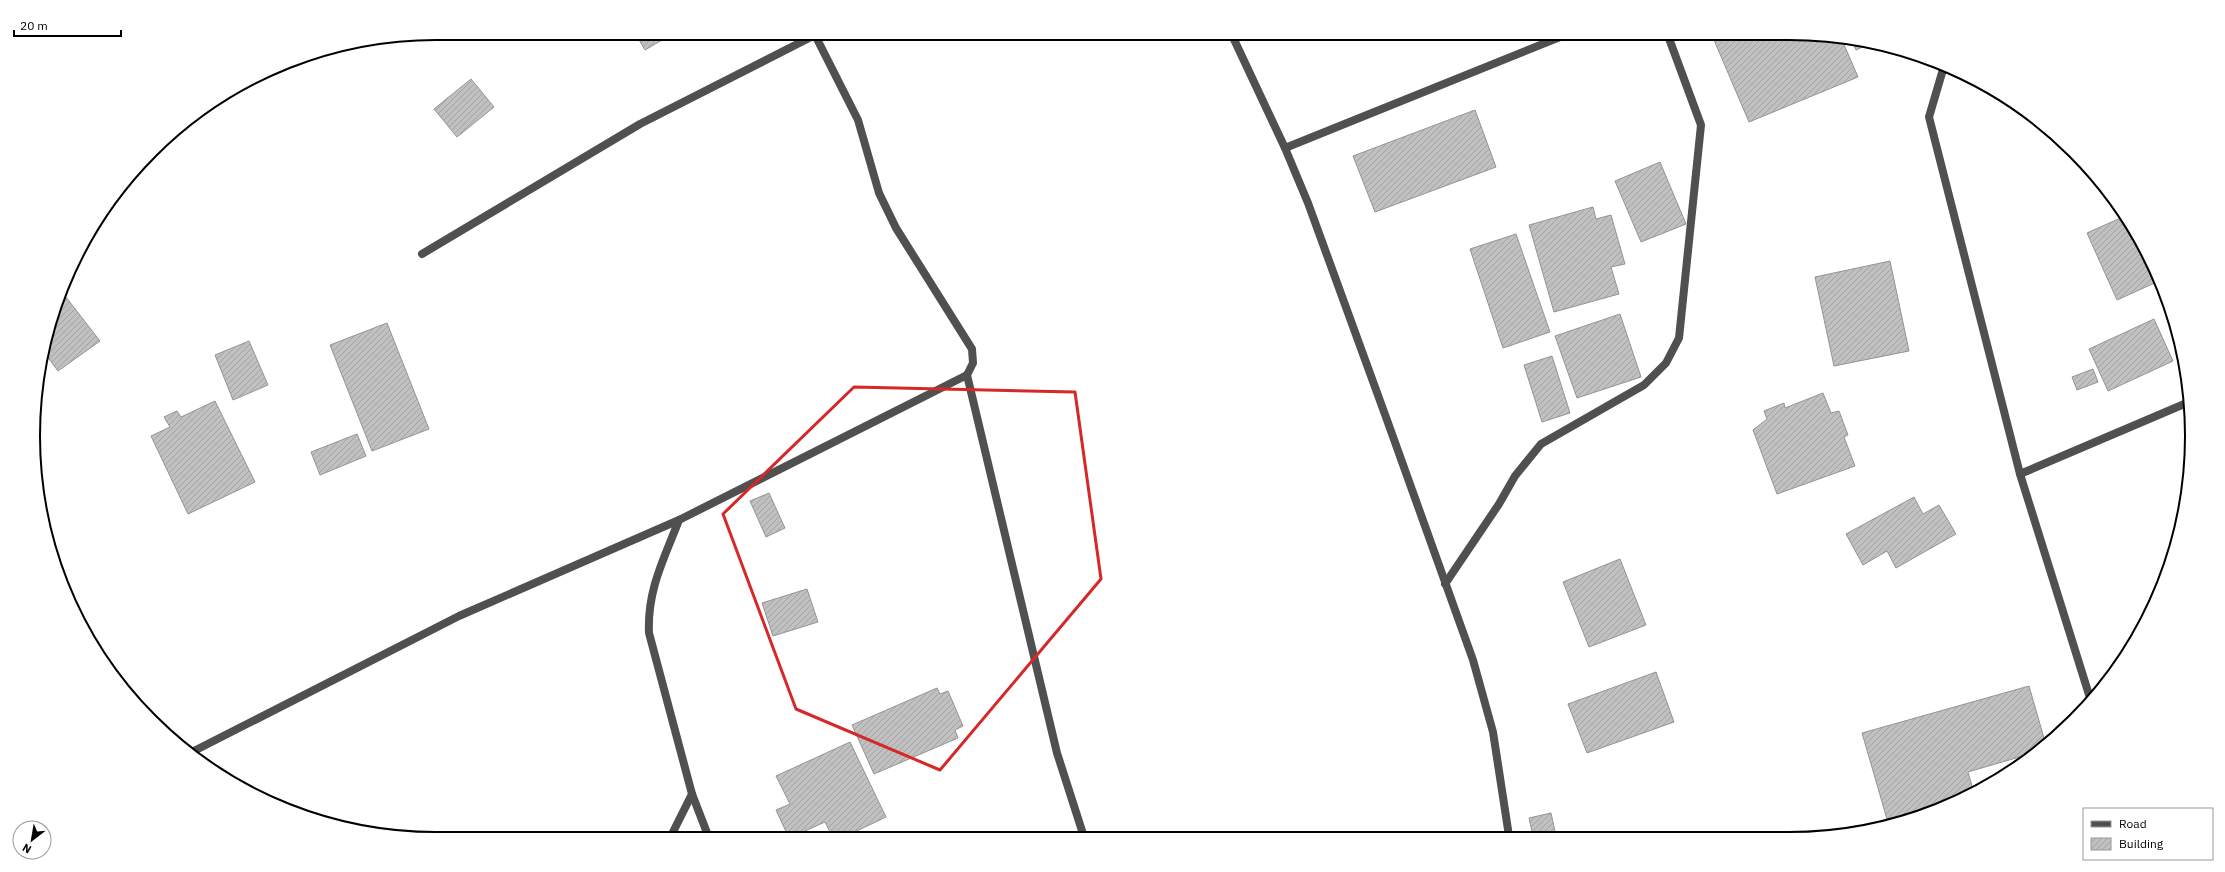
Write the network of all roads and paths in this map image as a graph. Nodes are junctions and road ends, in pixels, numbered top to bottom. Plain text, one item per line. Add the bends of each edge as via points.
1 (803, 40) edge
2 (818, 40) edge
3 (1234, 40) edge
4 (1553, 40) edge
5 (1671, 40) edge
6 (1943, 71) edge
7 (1285, 148) junction
8 (422, 254) dead end
9 (966, 375) junction
10 (2184, 404) edge
11 (2020, 474) junction
12 (679, 520) junction
13 (1445, 584) junction
14 (2089, 695) edge
15 (195, 750) edge
16 (692, 794) junction
17 (673, 832) edge
18 (707, 832) edge
19 (1082, 832) edge
20 (1508, 832) edge

1 - 8 street via 640,124
2 - 9 street via 858,120 879,193 896,228 972,349 972,363
3 - 7 street
4 - 7 street
5 - 13 street via 1701,125 1679,338 1666,363 1644,386 1541,444 1515,476
6 - 11 street via 1930,117
7 - 13 street via 1308,203
9 - 12 street
9 - 19 street via 1057,753
10 - 11 street
11 - 14 street
12 - 15 street via 459,616
12 - 16 street via 652,592 648,612 649,633
13 - 20 street via 1473,660 1493,732
16 - 17 street
16 - 18 street

